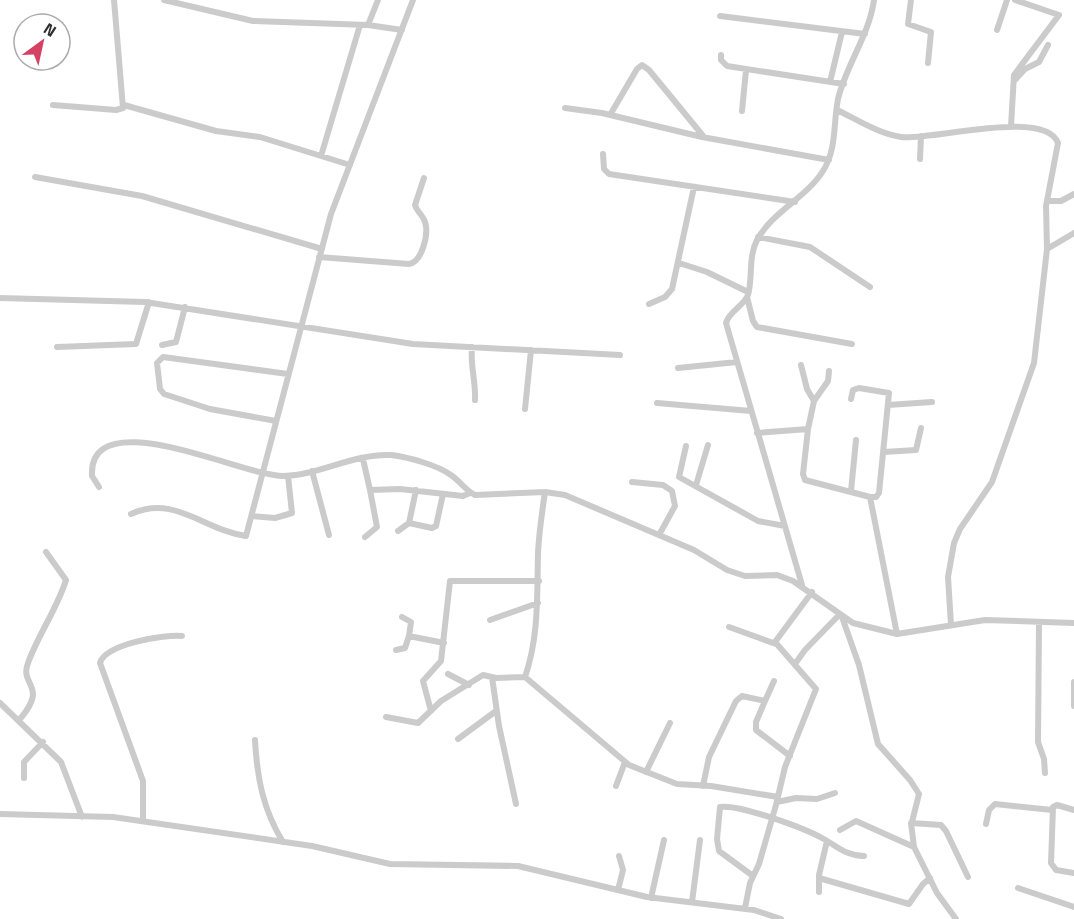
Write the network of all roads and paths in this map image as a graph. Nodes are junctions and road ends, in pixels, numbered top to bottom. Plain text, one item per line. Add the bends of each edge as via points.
1 (114, 0) edge
2 (164, 0) edge
3 (378, 0) edge
4 (413, 0) edge
5 (874, 0) edge
6 (911, 0) edge
7 (1007, 0) edge
8 (1015, 0) edge
9 (720, 16) dead end
10 (360, 25) junction
11 (368, 26) junction
12 (402, 30) junction
13 (997, 30) dead end
14 (842, 32) junction
15 (865, 34) junction
16 (1048, 45) dead end
17 (721, 55) dead end
18 (928, 63) dead end
19 (746, 70) junction
20 (830, 82) junction
21 (1012, 83) junction
22 (844, 84) junction
23 (53, 105) dead end
24 (124, 105) junction
25 (565, 108) dead end
26 (837, 110) junction
27 (742, 111) dead end
28 (610, 115) junction
29 (1011, 126) junction
30 (921, 136) junction
31 (705, 137) junction
32 (603, 154) dead end
33 (321, 156) junction
34 (920, 159) dead end
35 (829, 160) junction
36 (350, 165) junction
37 (35, 177) dead end
38 (424, 178) dead end
39 (694, 187) junction
40 (1074, 194) edge
41 (1047, 201) junction
42 (795, 202) junction
43 (1074, 233) edge
44 (759, 237) junction
45 (322, 249) junction
46 (1047, 249) junction
47 (319, 257) junction
48 (678, 263) junction
49 (870, 287) dead end
50 (748, 294) junction
51 (0, 298) edge
52 (149, 302) junction
53 (649, 304) dead end
54 (185, 307) junction
55 (300, 325) junction
56 (852, 344) dead end
57 (162, 345) dead end
58 (57, 347) dead end
59 (472, 347) junction
60 (531, 350) junction
61 (620, 355) dead end
62 (737, 362) junction
63 (801, 365) dead end
64 (678, 368) dead end
65 (829, 371) dead end
66 (288, 374) junction
67 (851, 399) dead end
68 (475, 400) dead end
69 (814, 401) junction
70 (932, 402) dead end
71 (657, 403) dead end
72 (888, 405) junction
73 (525, 410) dead end
74 (752, 411) junction
75 (276, 421) junction
76 (921, 428) dead end
77 (808, 429) junction
78 (757, 433) junction
79 (856, 440) dead end
80 (708, 445) dead end
81 (686, 446) dead end
82 (884, 452) junction
83 (363, 459) junction
84 (312, 471) junction
85 (265, 473) junction
86 (288, 476) junction
87 (632, 482) dead end
88 (696, 485) junction
89 (99, 487) dead end
90 (370, 490) junction
91 (416, 490) junction
92 (851, 491) junction
93 (545, 492) junction
94 (470, 493) junction
95 (443, 494) junction
96 (870, 497) junction
97 (131, 514) dead end
98 (252, 516) junction
99 (409, 523) junction
100 (785, 526) junction
101 (398, 531) dead end
102 (329, 535) dead end
103 (659, 536) junction
104 (365, 537) dead end
105 (46, 552) dead end
106 (539, 581) junction
107 (802, 585) junction
108 (812, 592) junction
109 (538, 603) junction
110 (840, 616) junction
111 (402, 617) dead end
112 (490, 620) dead end
113 (1039, 623) junction
114 (1074, 623) edge
115 (951, 625) junction
116 (729, 627) dead end
117 (897, 634) junction
118 (182, 636) dead end
119 (409, 636) junction
120 (444, 643) junction
121 (776, 644) junction
122 (396, 650) dead end
123 (795, 664) junction
124 (448, 674) dead end
125 (492, 677) junction
126 (525, 677) junction
127 (774, 681) dead end
128 (1074, 682) edge
129 (469, 685) junction
130 (765, 701) junction
131 (0, 703) edge
132 (1074, 706) edge
133 (431, 711) junction
134 (496, 711) junction
135 (386, 717) dead end
136 (20, 719) junction
137 (670, 723) dead end
138 (458, 739) dead end
139 (255, 740) dead end
140 (43, 742) junction
141 (790, 756) junction
142 (625, 762) junction
143 (646, 772) junction
144 (1045, 773) dead end
145 (24, 778) dead end
146 (616, 786) dead end
147 (703, 786) junction
148 (835, 793) dead end
149 (777, 799) junction
150 (516, 804) dead end
151 (1052, 810) junction
152 (1074, 810) edge
153 (0, 814) edge
154 (82, 817) junction
155 (773, 817) junction
156 (143, 821) junction
157 (912, 822) junction
158 (986, 824) dead end
159 (840, 830) dead end
160 (664, 840) dead end
161 (700, 840) dead end
162 (827, 841) junction
163 (283, 842) junction
164 (914, 847) junction
165 (864, 855) dead end
166 (619, 856) dead end
167 (1074, 873) edge
168 (753, 876) junction
169 (968, 877) dead end
170 (819, 878) junction
171 (930, 878) junction
172 (1018, 888) dead end
173 (618, 890) junction
174 (819, 892) dead end
175 (651, 898) junction
176 (692, 902) junction
177 (1074, 907) edge
178 (744, 908) junction
179 (781, 919) edge
180 (956, 919) edge

1 - 24 street
2 - 10 street via 253,21
3 - 11 street
4 - 12 street
5 - 15 street
6 - 18 street via 908,24 931,32
7 - 13 street
8 - 21 street via 1059,15 1017,68
9 - 14 street
10 - 11 street
10 - 33 street
11 - 12 street
12 - 36 street
14 - 15 street
14 - 20 street
15 - 22 street
16 - 21 street via 1039,62 1025,69
17 - 19 street via 724,64
19 - 20 street
19 - 27 street
20 - 22 street
21 - 29 street
22 - 26 street
23 - 24 street via 116,110
24 - 33 street via 216,132 260,136
25 - 28 street
26 - 30 street via 894,135
26 - 35 street
28 - 31 street
28 - 31 street via 642,65
29 - 30 street
29 - 41 street via 1049,133 1057,139
30 - 34 street
31 - 35 street
32 - 39 street via 604,169 609,174
33 - 36 street
35 - 42 street via 816,182
36 - 45 street
37 - 45 street via 142,196
38 - 47 street via 415,205 426,224 416,262
39 - 42 street
39 - 48 street
40 - 41 street via 1061,201
41 - 46 street
42 - 44 street
43 - 46 street
44 - 49 street via 810,247
44 - 50 street
45 - 47 street
46 - 115 street via 1037,347 1025,395 992,482 954,543 948,577
47 - 55 street
48 - 50 street via 707,272
48 - 53 street via 670,294
50 - 56 street via 757,327
50 - 62 street via 726,323
51 - 52 street
52 - 54 street
52 - 58 street via 136,344
54 - 55 street
54 - 57 street via 176,342
55 - 59 street via 413,344
55 - 66 street
59 - 60 street
59 - 68 street via 470,366 476,379
60 - 61 street
60 - 73 street
62 - 64 street
62 - 74 street
63 - 69 street
65 - 69 street via 828,381
66 - 75 street
66 - 75 street via 163,357 157,363 164,394 210,409
67 - 72 street via 855,388 886,391
69 - 77 street
70 - 72 street
71 - 74 street
72 - 82 street
74 - 78 street
75 - 85 street
76 - 82 street via 916,450
77 - 78 street
77 - 92 street via 805,480
78 - 100 street
79 - 92 street
80 - 88 street
81 - 88 street via 678,475
82 - 96 street via 879,495
83 - 84 street
83 - 90 street
83 - 94 street via 392,455 416,462 448,473
84 - 86 street
84 - 102 street
85 - 86 street
85 - 89 street via 167,446 121,443 95,455 92,476
85 - 98 street
86 - 98 street via 292,513 275,518
87 - 103 street via 663,485 672,491 675,506
88 - 100 street via 758,521
90 - 91 street
90 - 104 street via 377,527
91 - 95 street
91 - 99 street
92 - 96 street
93 - 94 street
93 - 103 street via 565,495
93 - 106 street via 538,544
94 - 95 street
95 - 99 street via 436,526
96 - 117 street
97 - 98 street via 146,507 162,506 246,536
99 - 101 street
100 - 107 street
103 - 107 street via 736,574 777,575
105 - 136 street via 66,580 27,664 34,697
106 - 109 street
106 - 120 street via 450,581
107 - 108 street
108 - 110 street
108 - 121 street
109 - 112 street
109 - 126 street
110 - 117 street via 858,625
110 - 123 street
110 - 157 street via 859,665 878,744 919,794
111 - 119 street via 411,622
113 - 114 street
113 - 115 street via 985,620
113 - 144 street via 1038,742
115 - 117 street
116 - 121 street
118 - 156 street via 157,636 118,648 105,654 100,663 143,781
119 - 120 street
119 - 122 street via 405,648
120 - 133 street via 440,664 423,681
121 - 123 street
123 - 141 street via 816,689
124 - 129 street
125 - 126 street
125 - 129 street via 483,675
125 - 134 street
126 - 142 street
127 - 130 street
128 - 132 street
129 - 133 street
130 - 141 street via 756,730
130 - 147 street via 745,695 738,698 709,757
131 - 136 street
133 - 135 street via 418,723
134 - 138 street
134 - 150 street
136 - 140 street
137 - 143 street
139 - 163 street via 261,792
140 - 145 street via 24,762
140 - 154 street via 66,770
141 - 149 street
142 - 143 street
142 - 146 street
143 - 147 street via 676,784
147 - 149 street
148 - 149 street via 817,799
149 - 155 street
151 - 152 street via 1057,805
151 - 158 street via 995,804 989,810
151 - 167 street via 1052,863 1060,872
153 - 154 street
154 - 156 street
155 - 162 street
155 - 168 street
155 - 168 street via 724,807 719,810 719,851
156 - 163 street
157 - 164 street
157 - 169 street via 944,827
159 - 164 street via 856,821
160 - 175 street
161 - 176 street
162 - 165 street via 847,854
162 - 170 street
163 - 173 street via 390,864 518,866
164 - 171 street
166 - 173 street via 622,874
168 - 178 street
170 - 171 street via 909,904
170 - 174 street
171 - 180 street
172 - 177 street
173 - 175 street
175 - 176 street
176 - 178 street
178 - 179 street

